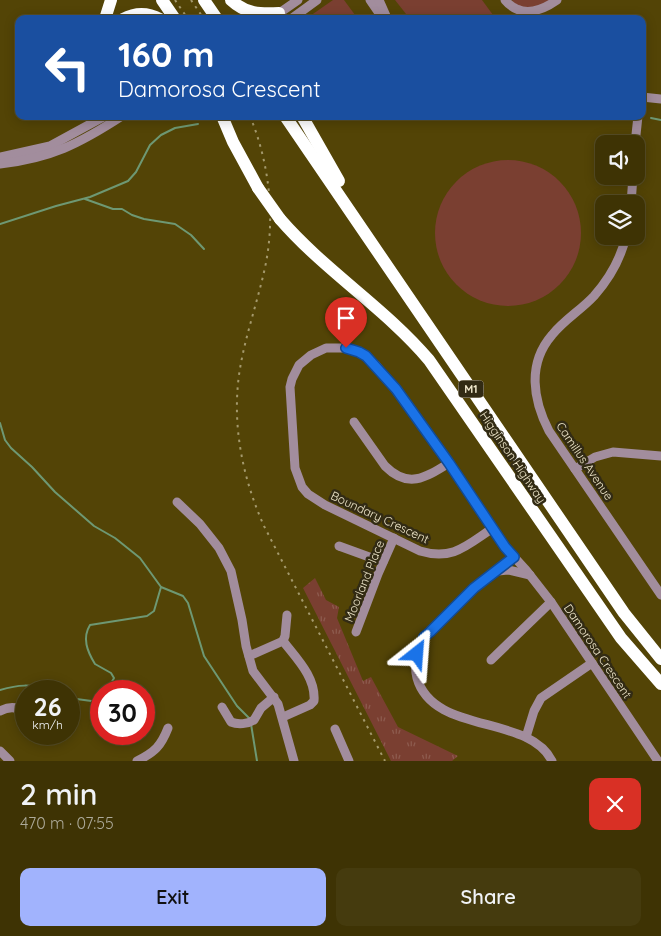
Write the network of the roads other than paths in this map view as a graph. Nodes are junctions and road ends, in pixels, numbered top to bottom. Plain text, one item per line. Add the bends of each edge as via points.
1 (111, 0) edge
2 (162, 0) edge
3 (204, 0) edge
4 (224, 0) edge
5 (231, 0) edge
6 (298, 0) edge
7 (317, 0) edge
8 (370, 0) edge
9 (379, 0) edge
10 (505, 0) edge
11 (557, 0) edge
12 (106, 15) edge
13 (133, 15) edge
14 (151, 15) edge
15 (171, 15) edge
16 (214, 15) edge
17 (237, 15) edge
18 (268, 15) edge
19 (276, 15) edge
20 (296, 15) edge
21 (380, 15) edge
22 (386, 15) edge
23 (646, 97) edge
24 (661, 99) edge
25 (98, 120) edge
26 (116, 120) edge
27 (224, 120) edge
28 (288, 120) edge
29 (304, 120) edge
30 (638, 120) edge
31 (636, 135) edge
32 (0, 157) edge
33 (0, 164) edge
34 (623, 245) edge
35 (393, 274) junction
36 (354, 422) dead end
37 (661, 456) edge
38 (449, 463) junction
39 (575, 469) junction
40 (177, 502) dead end
41 (493, 528) junction
42 (394, 538) junction
43 (339, 546) dead end
44 (514, 557) junction
45 (383, 562) junction
46 (498, 571) junction
47 (530, 575) junction
48 (657, 581) edge
49 (661, 595) edge
50 (551, 602) junction
51 (287, 614) dead end
52 (356, 632) dead end
53 (283, 641) junction
54 (249, 656) junction
55 (661, 659) edge
56 (491, 660) dead end
57 (592, 663) junction
58 (661, 684) edge
59 (274, 697) junction
60 (15, 707) edge
61 (222, 707) dead end
62 (0, 711) edge
63 (283, 717) junction
64 (168, 728) dead end
65 (335, 729) dead end
66 (526, 737) junction
67 (0, 751) edge
68 (155, 751) junction
69 (10, 761) edge
70 (137, 761) edge
71 (159, 761) edge
72 (294, 761) edge
73 (348, 761) edge
74 (552, 761) edge
75 (658, 761) edge

1 - 12 highway
2 - 15 highway
3 - 16 highway
4 - 17 highway
5 - 18 highway via 252,13
6 - 19 street
7 - 20 street
8 - 21 street
9 - 22 street
10 - 11 street via 518,10 531,12
13 - 14 highway
23 - 24 street
25 - 32 street via 50,146
26 - 33 street via 66,149
27 - 58 highway, Higginson Highway / M1, bridge via 258,188 280,219 311,251 406,334 430,360 621,638
28 - 35 highway, Higginson Highway / M1
29 - 35 highway
30 - 31 street
34 - 39 street, Camillus Avenue via 607,280 552,334 537,365 535,388 538,408 549,431
35 - 55 highway, Higginson Highway / M1 via 624,613
36 - 38 street via 385,466 402,478 425,477
37 - 39 street via 613,452
38 - 41 street, Boundary Crescent
38 - 42 street, Boundary Crescent via 396,389 366,356 352,349 335,347 319,350 299,366 292,379 290,396 295,468 302,487 325,505
39 - 48 street, Camillus Avenue
40 - 54 street via 219,548 231,571
41 - 42 street, Boundary Crescent via 463,548 445,555 425,552
41 - 44 street, Damorosa Crescent
42 - 45 street, Moorland Place
43 - 45 street
44 - 46 street
44 - 47 street, Damorosa Crescent
45 - 52 street, Moorland Place
46 - 47 street
46 - 66 street via 474,588 424,637 415,668 423,693 437,706
47 - 50 street, Damorosa Crescent
48 - 49 street, Camillus Avenue
50 - 56 street
50 - 57 street, Damorosa Crescent
51 - 53 street
53 - 54 street
53 - 63 street via 308,675 314,699 310,705
54 - 59 street via 257,677
57 - 66 street via 541,698
57 - 75 street, Damorosa Crescent
59 - 61 street via 248,723 231,722
59 - 63 street
60 - 62 street
63 - 72 street
64 - 68 street
65 - 73 street
66 - 74 street via 544,748
67 - 69 street
68 - 70 street
68 - 71 street

